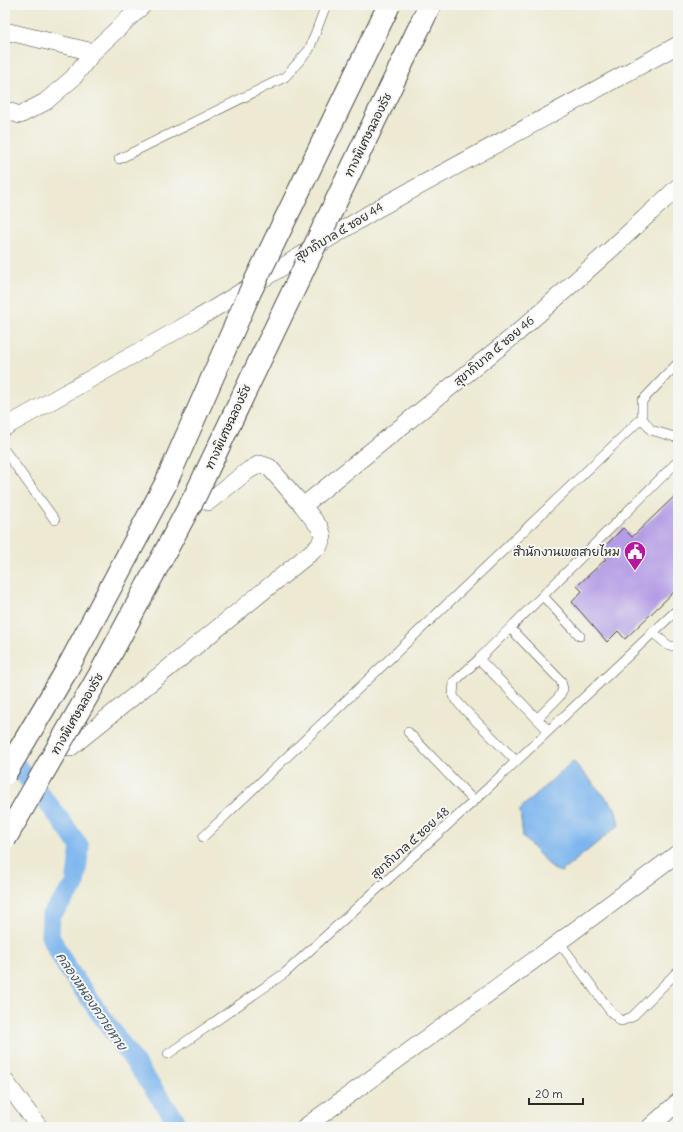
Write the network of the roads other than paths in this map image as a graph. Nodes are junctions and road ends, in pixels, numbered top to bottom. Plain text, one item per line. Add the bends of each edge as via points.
1 (143, 5) edge
2 (326, 5) edge
3 (389, 5) edge
4 (430, 5) edge
5 (5, 31) edge
6 (678, 45) edge
7 (93, 52) junction
8 (5, 110) edge
9 (118, 159) dead end
10 (678, 188) edge
11 (678, 363) edge
12 (642, 418) junction
13 (5, 427) edge
14 (678, 438) edge
15 (5, 451) edge
16 (678, 461) edge
17 (208, 502) dead end
18 (303, 506) junction
19 (55, 520) dead end
20 (543, 596) junction
21 (678, 609) edge
22 (510, 628) junction
23 (652, 632) junction
24 (580, 636) dead end
25 (678, 646) edge
26 (479, 659) junction
27 (538, 718) junction
28 (548, 730) junction
29 (408, 732) dead end
30 (70, 748) dead end
31 (516, 760) junction
32 (5, 774) edge
33 (474, 801) junction
34 (203, 837) dead end
35 (5, 839) edge
36 (678, 852) edge
37 (559, 942) junction
38 (678, 971) edge
39 (168, 1054) dead end
40 (5, 1081) edge
41 (678, 1102) edge
42 (39, 1127) edge
43 (305, 1127) edge
44 (650, 1127) edge

1 - 7 street
2 - 9 lane via 309,50 285,77
3 - 32 highway, bridge via 250,292 165,485 65,673
4 - 35 highway, ทางพิเศษฉลองรัช, bridge via 195,496 100,674
5 - 7 street
6 - 13 street, สุขาภิบาล ๕ ซอย 44 via 376,209 197,319
7 - 8 street via 73,78 46,102 20,115
10 - 18 street, สุขาภิบาล ๕ ซอย 46 via 516,334
11 - 12 lane via 642,401
12 - 14 lane via 651,430
12 - 34 lane
15 - 19 lane
16 - 20 lane
17 - 18 street via 260,464 269,467
18 - 30 street via 320,528 323,536 319,546
20 - 22 lane
20 - 24 lane
21 - 23 lane, สุขาภิบาล ๕ ซอย 48
22 - 26 lane
22 - 27 lane via 561,681 563,689 559,697
23 - 25 lane via 669,646
23 - 28 lane, สุขาภิบาล ๕ ซอย 48
26 - 27 lane
26 - 31 lane via 454,682 453,696
27 - 28 lane
28 - 31 lane, สุขาภิบาล ๕ ซอย 48
29 - 33 lane
31 - 33 lane, สุขาภิบาล ๕ ซอย 48
33 - 39 lane, สุขาภิบาล ๕ ซอย 48 via 285,973
36 - 37 street
37 - 38 lane via 611,1012 621,1021 632,1017
37 - 43 street
40 - 42 street
41 - 44 street

